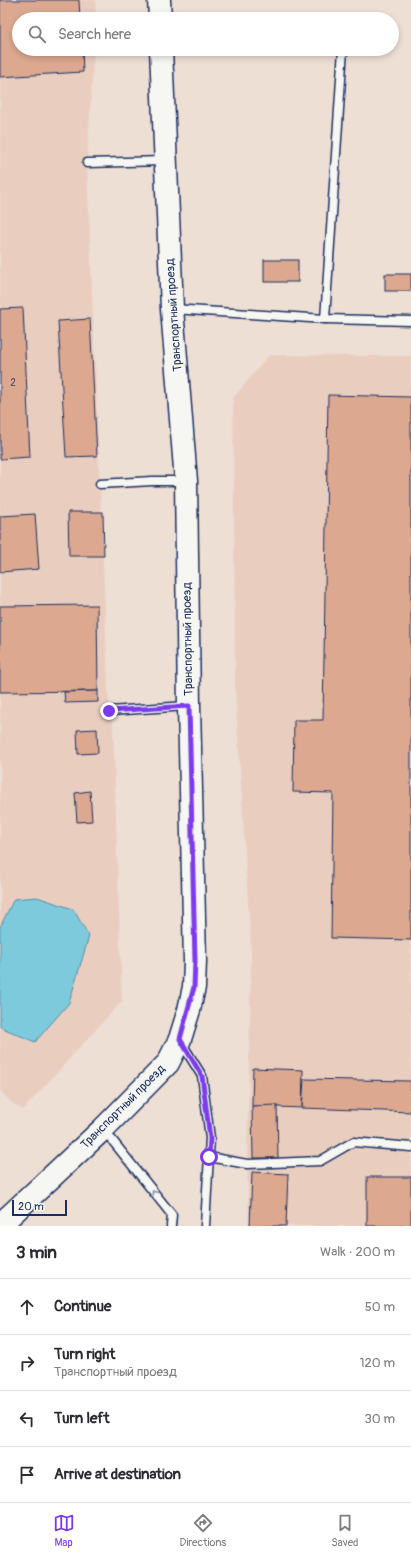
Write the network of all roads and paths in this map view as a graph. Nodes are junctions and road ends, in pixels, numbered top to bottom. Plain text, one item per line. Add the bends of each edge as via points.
1 (159, 0) edge
2 (160, 12) edge
3 (161, 56) edge
4 (343, 56) edge
5 (165, 162) junction
6 (87, 163) dead end
7 (172, 309) junction
8 (325, 319) junction
9 (411, 321) edge
10 (186, 481) junction
11 (100, 484) dead end
12 (189, 706) junction
13 (109, 711) dead end
14 (180, 1039) junction
15 (103, 1129) junction
16 (411, 1146) edge
17 (209, 1157) junction
18 (0, 1225) edge
19 (171, 1226) edge
20 (205, 1226) edge

1 - 2 main road
3 - 5 main road, Транспортный проезд
4 - 8 lane
5 - 6 lane
5 - 7 main road, Транспортный проезд
7 - 8 lane
7 - 10 main road, Транспортный проезд
8 - 9 lane
10 - 11 lane
10 - 12 main road, Транспортный проезд
12 - 13 lane
12 - 14 main road, Транспортный проезд via 195,961 194,987
14 - 15 main road, Транспортный проезд via 168,1063
14 - 17 lane via 202,1076 210,1138
15 - 18 main road, Транспортный проезд
19 -> 15 lane via 172,1215
16 - 17 lane via 353,1142 320,1161 247,1164
17 - 20 lane

